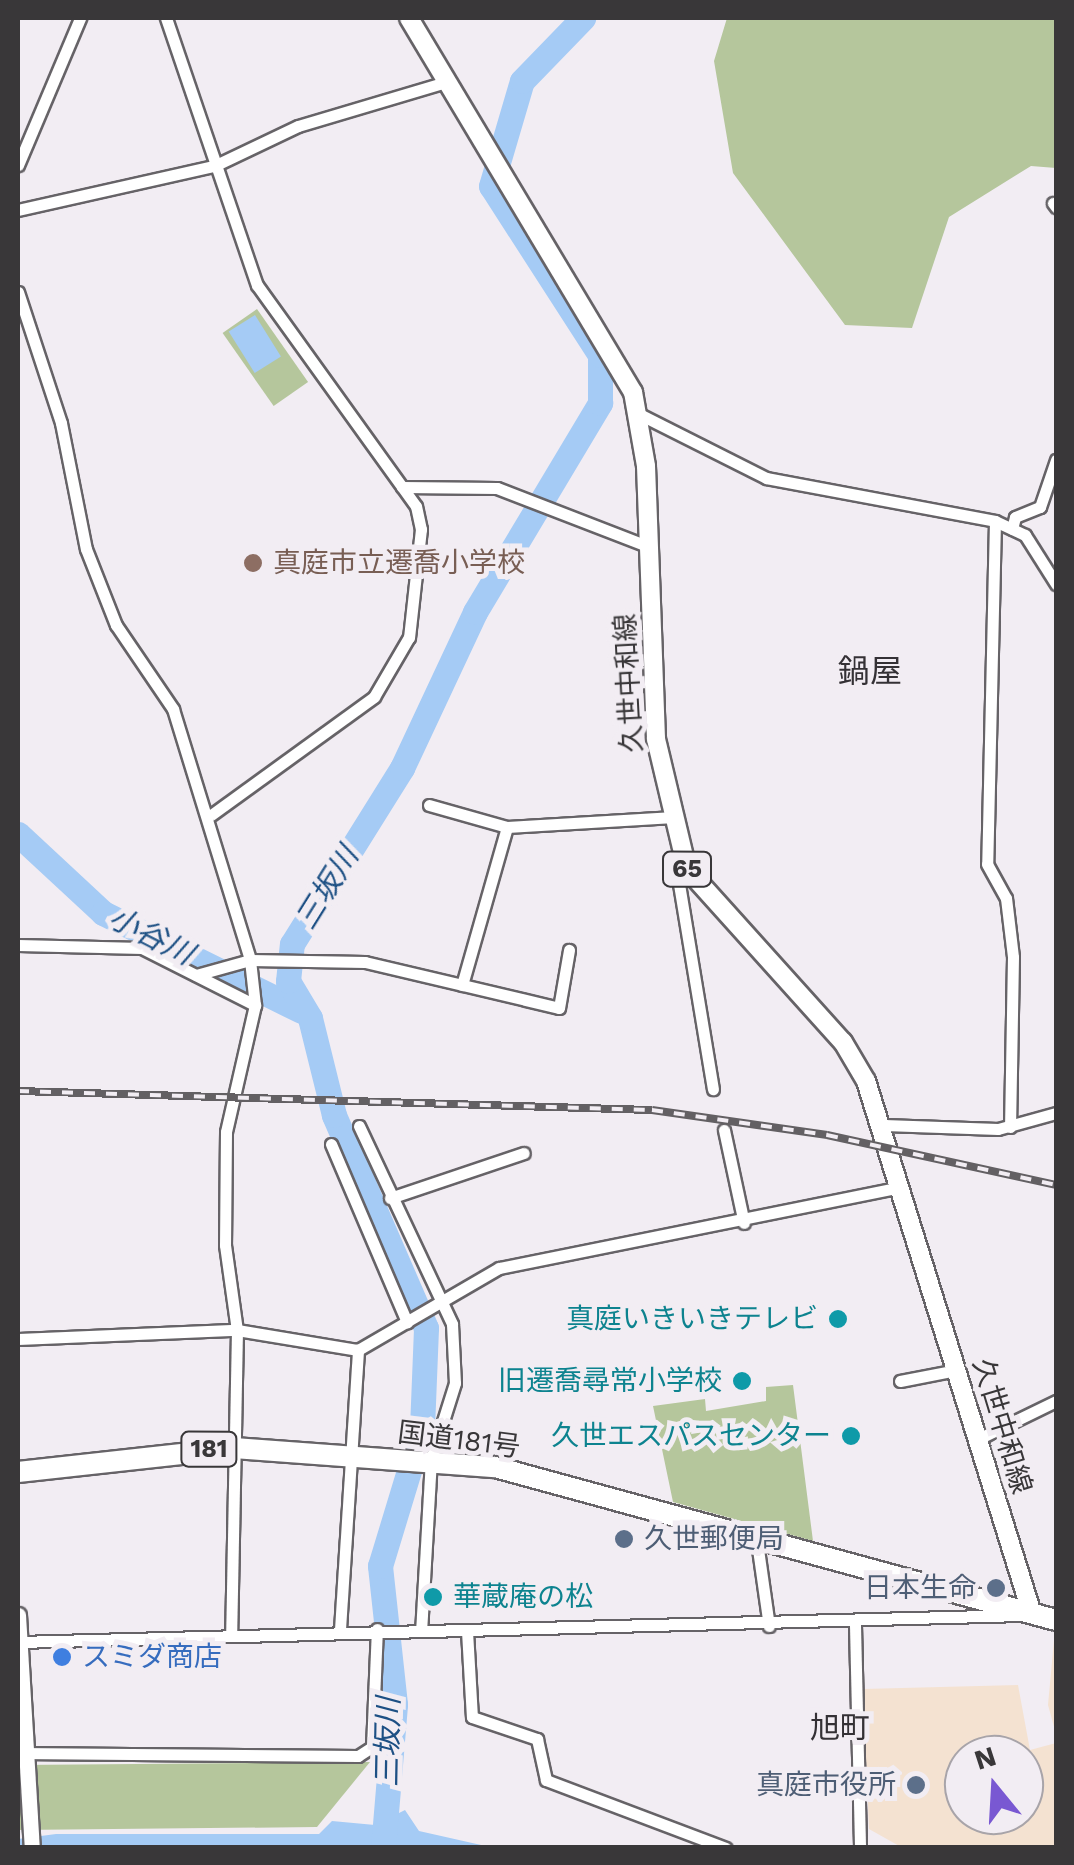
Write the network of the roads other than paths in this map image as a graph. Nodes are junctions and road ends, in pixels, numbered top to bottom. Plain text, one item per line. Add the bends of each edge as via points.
1 (80, 18) edge
2 (166, 18) edge
3 (409, 18) edge
4 (442, 83) junction
5 (18, 165) edge
6 (214, 166) junction
7 (18, 210) edge
8 (18, 292) edge
9 (641, 415) junction
10 (1056, 460) edge
11 (402, 487) junction
12 (994, 521) junction
13 (1012, 529) junction
14 (650, 547) junction
15 (1056, 584) edge
16 (429, 805) dead end
17 (210, 815) junction
18 (674, 817) junction
19 (508, 827) junction
20 (687, 869) junction
21 (18, 945) edge
22 (569, 950) dead end
23 (250, 960) junction
24 (196, 975) junction
25 (462, 985) junction
26 (254, 1004) junction
27 (713, 1089) dead end
28 (1056, 1113) edge
29 (884, 1125) junction
30 (359, 1126) dead end
31 (1010, 1127) junction
32 (724, 1130) dead end
33 (331, 1144) dead end
34 (524, 1153) dead end
35 (900, 1186) junction
36 (390, 1198) junction
37 (744, 1223) junction
38 (435, 1306) junction
39 (407, 1322) junction
40 (237, 1330) junction
41 (18, 1339) edge
42 (358, 1350) junction
43 (956, 1370) junction
44 (900, 1381) dead end
45 (1056, 1401) edge
46 (978, 1438) junction
47 (234, 1448) junction
48 (349, 1456) junction
49 (431, 1458) junction
50 (18, 1472) edge
51 (756, 1535) junction
52 (989, 1612) junction
53 (1032, 1614) junction
54 (18, 1616) edge
55 (1056, 1620) edge
56 (856, 1624) junction
57 (768, 1626) junction
58 (340, 1629) junction
59 (377, 1629) junction
60 (467, 1631) junction
61 (421, 1632) junction
62 (232, 1633) junction
63 (19, 1641) edge
64 (23, 1752) edge
65 (32, 1848) edge
66 (726, 1848) edge
67 (860, 1848) edge

1 - 5 street
2 - 6 street
3 - 4 main road, 久世中和線 / 65
4 - 6 street via 298,126
4 - 9 main road, 久世中和線 / 65 via 618,352
6 - 7 street
6 - 11 street via 257,285
8 - 17 street via 61,423 86,549 116,625 173,709
9 - 12 street via 766,478
9 - 14 main road, 久世中和線 / 65
10 - 13 street via 1040,507 1014,517
11 - 14 street via 497,488
11 - 17 street via 421,529 409,637 395,668 344,725
12 - 13 street
12 - 31 street via 987,864 1006,898 1013,957
13 - 15 street via 1039,550
14 - 18 main road, 久世中和線 / 65 via 656,739
16 - 19 street
17 - 23 street
18 - 19 street
18 - 20 main road, 久世中和線 / 65
19 - 25 street
20 - 27 street via 679,884
20 - 29 main road, 久世中和線 / 65 via 843,1042
21 - 24 street via 142,948
22 - 25 street via 560,1008
23 - 24 street
23 - 25 street via 365,962
23 - 26 street
24 - 26 street
26 - 40 street via 226,1132 225,1245
28 - 31 street
29 - 31 street
29 - 35 main road, 久世中和線 / 65
30 - 36 street
32 - 37 street
33 - 39 street
34 - 36 street
35 - 37 street
35 - 43 main road, 久世中和線 / 65
36 - 38 street
37 - 38 street via 499,1268
38 - 39 street
38 - 49 street via 452,1324 455,1382
39 - 42 street
40 - 41 street
40 - 42 street
40 - 47 street
42 - 48 street
43 - 44 street
43 - 46 main road, 久世中和線 / 65
45 - 46 street
46 - 53 main road, 久世中和線 / 65
47 - 48 highway, 国道181号 / 181
47 - 50 highway, 国道181号 / 181
47 - 62 street
48 - 49 highway, 国道181号 / 181
48 - 58 street
49 - 51 highway, 国道181号 / 181
49 - 61 street
51 - 52 highway, 国道181号 / 181
51 - 57 street
52 - 53 highway, 国道181号 / 181
52 - 56 street
53 - 55 highway, 国道181号 / 181
54 - 63 street
56 - 57 street
56 - 67 street
57 - 60 street
58 - 59 street
58 - 62 street
59 - 61 street
59 - 64 street via 372,1747 358,1756
60 - 61 street
60 - 66 street via 472,1717 537,1739 546,1780
62 - 63 street
63 - 64 street
64 - 65 street

